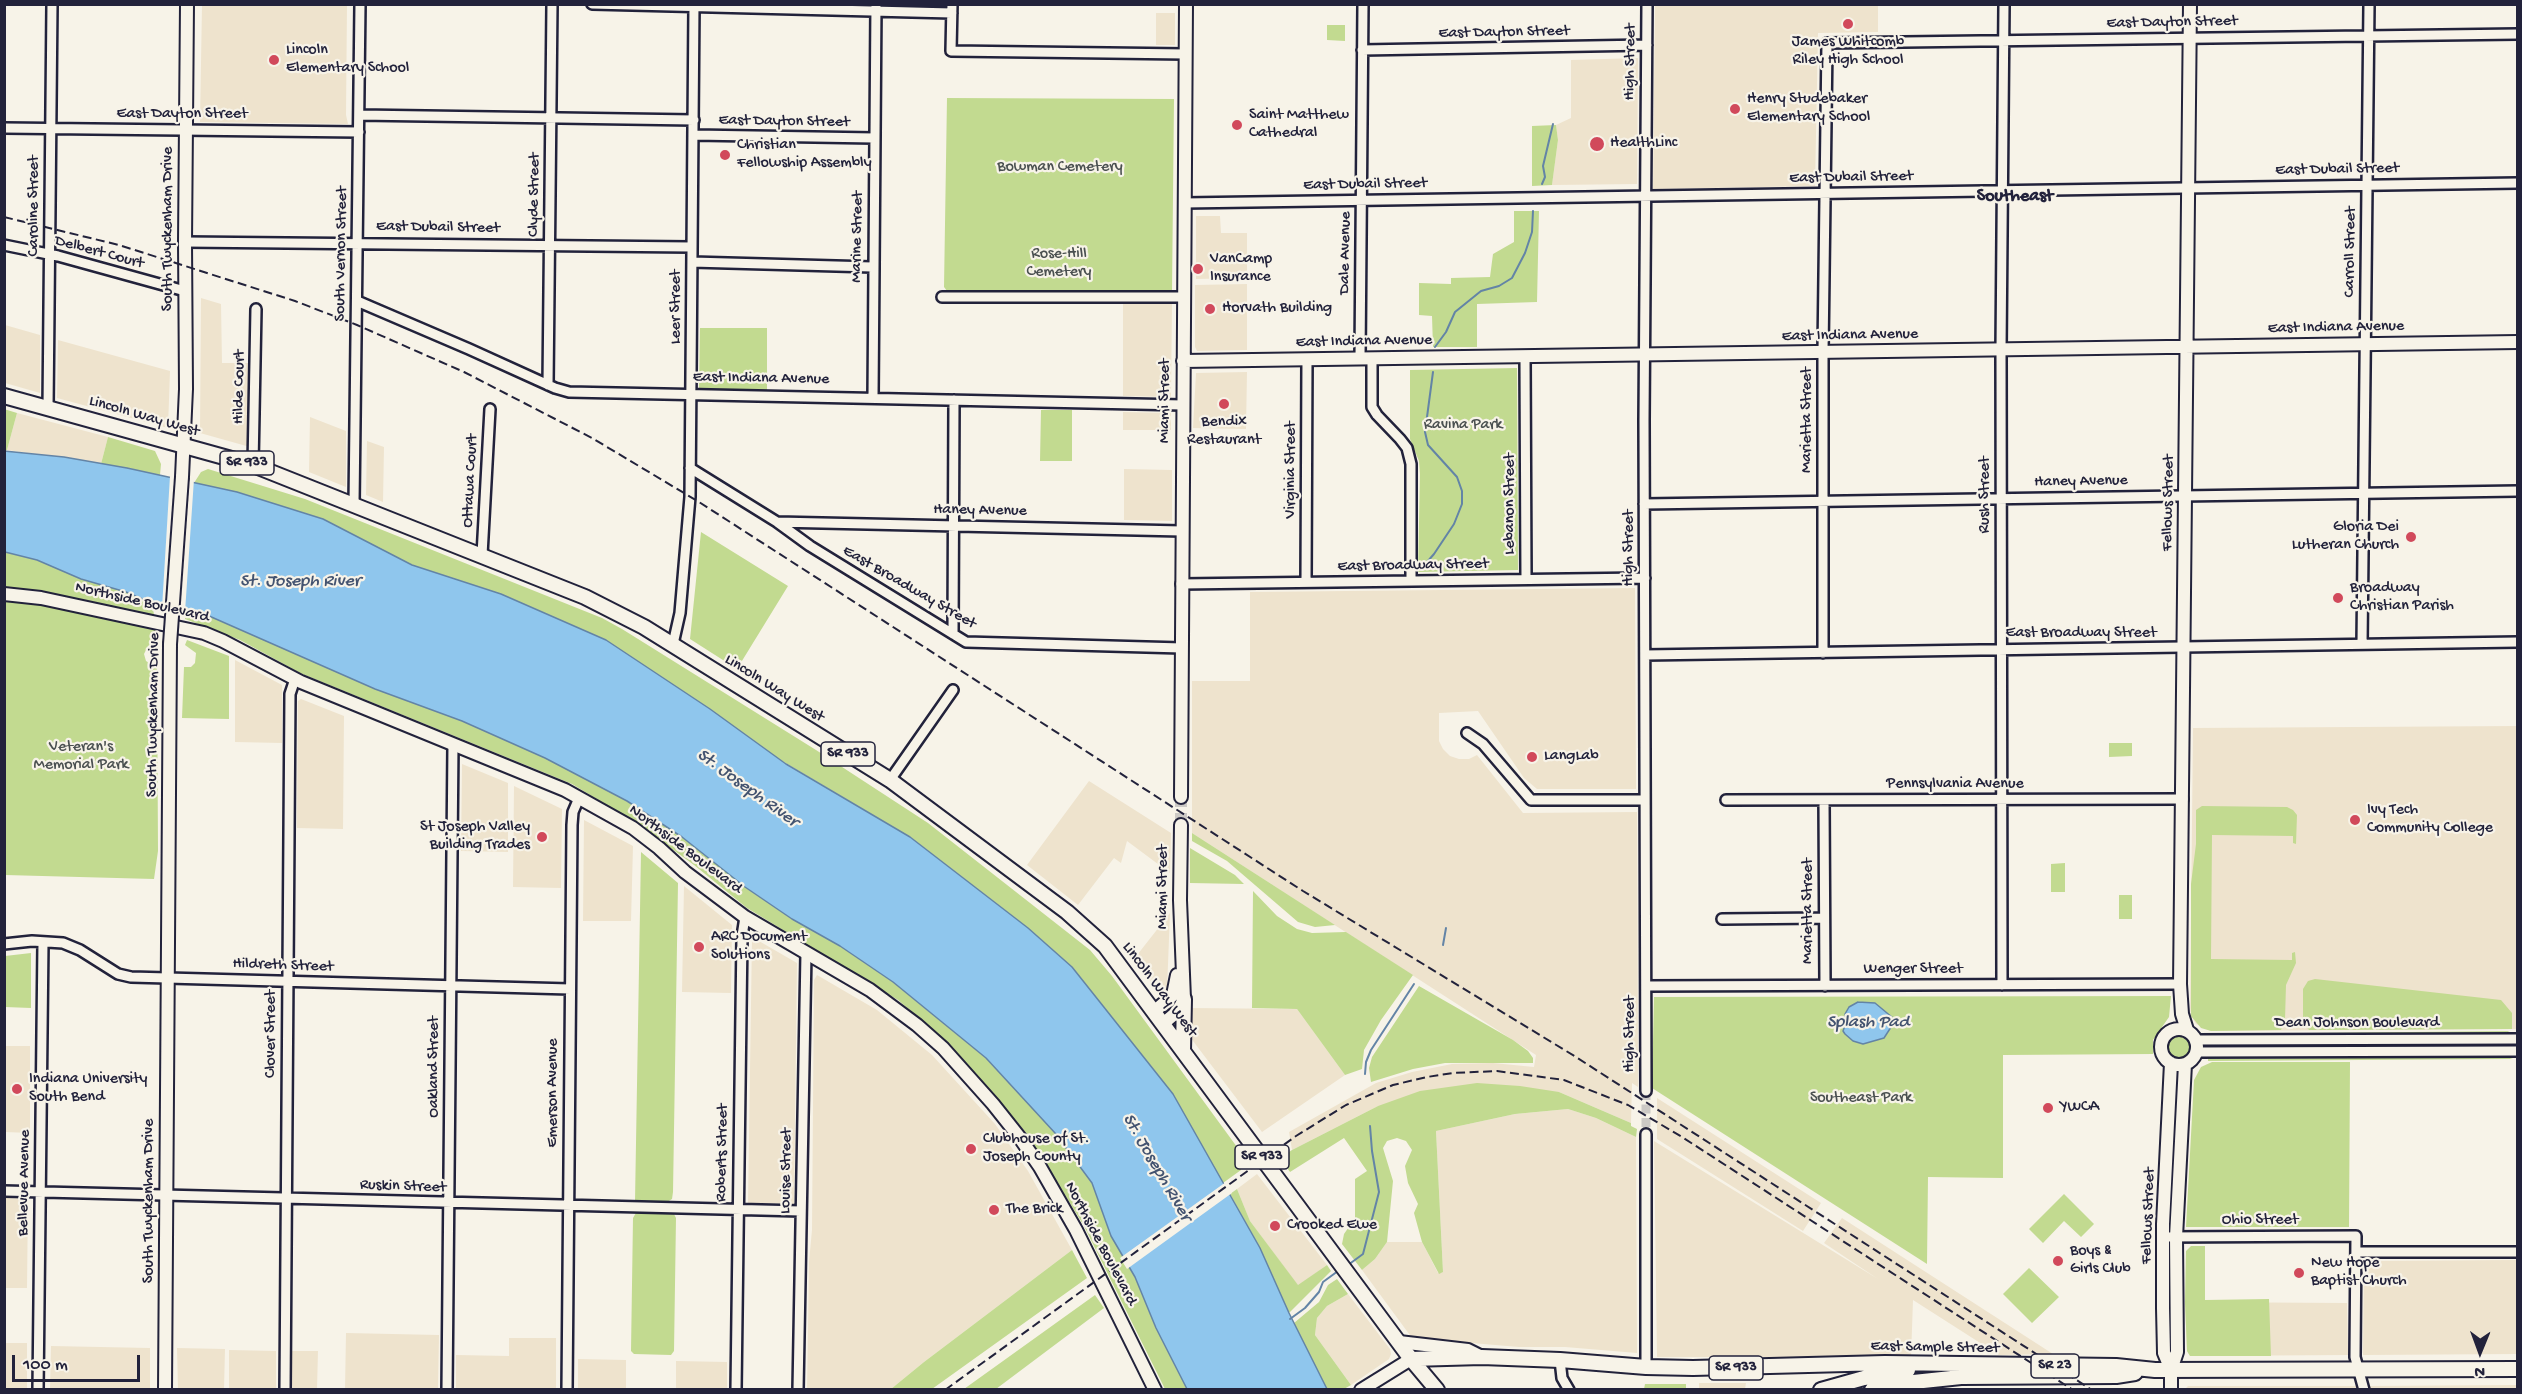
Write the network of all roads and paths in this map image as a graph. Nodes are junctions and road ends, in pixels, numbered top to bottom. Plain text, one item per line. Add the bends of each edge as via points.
1 (52, 4) edge
2 (187, 4) edge
3 (360, 4) edge
4 (552, 4) edge
5 (592, 4) edge
6 (1186, 4) edge
7 (1363, 4) edge
8 (1647, 4) edge
9 (2004, 4) edge
10 (2190, 4) edge
11 (2369, 4) edge
12 (694, 6) edge
13 (876, 8) edge
14 (952, 9) edge
15 (2517, 34) edge
16 (2368, 36) junction
17 (2190, 38) junction
18 (2004, 41) junction
19 (1827, 43) joint
20 (1647, 45) junction
21 (1362, 50) junction
22 (1186, 54) junction
23 (359, 115) junction
24 (551, 118) junction
25 (694, 120) junction
26 (4, 128) edge
27 (51, 129) junction
28 (186, 130) junction
29 (359, 132) junction
30 (694, 135) junction
31 (874, 138) junction
32 (2517, 183) edge
33 (2367, 185) junction
34 (2189, 188) junction
35 (2002, 190) junction
36 (1824, 193) junction
37 (1645, 196) junction
38 (1361, 200) junction
39 (1184, 203) junction
40 (185, 242) junction
41 (357, 242) junction
42 (4, 245) edge
43 (549, 245) junction
44 (691, 247) junction
45 (49, 255) junction
46 (692, 262) junction
47 (872, 267) junction
48 (185, 291) junction
49 (942, 297) dead end
50 (1183, 297) junction
51 (357, 301) junction
52 (256, 309) dead end
53 (2517, 342) edge
54 (2365, 344) junction
55 (2187, 347) junction
56 (2001, 350) junction
57 (1823, 352) junction
58 (1644, 355) junction
59 (1525, 356) junction
60 (1366, 358) junction
61 (1307, 359) junction
62 (1183, 361) junction
63 (548, 385) junction
64 (692, 394) junction
65 (4, 396) edge
66 (873, 398) junction
67 (954, 400) junction
68 (1183, 405) junction
69 (48, 408) junction
70 (490, 409) dead end
71 (184, 446) junction
72 (253, 465) junction
73 (690, 468) junction
74 (2517, 491) edge
75 (2364, 493) junction
76 (2186, 495) junction
77 (2001, 498) junction
78 (1823, 500) junction
79 (354, 504) junction
80 (1644, 504) junction
81 (777, 522) junction
82 (954, 526) junction
83 (1182, 531) junction
84 (482, 555) junction
85 (1645, 578) junction
86 (1526, 579) junction
87 (1411, 580) junction
88 (1306, 582) junction
89 (1181, 584) junction
90 (4, 594) edge
91 (953, 634) junction
92 (2517, 642) edge
93 (2362, 644) junction
94 (673, 645) junction
95 (1182, 648) junction
96 (2184, 648) junction
97 (2002, 650) junction
98 (1823, 652) junction
99 (1645, 655) junction
100 (295, 679) junction
101 (953, 690) dead end
102 (1467, 733) dead end
103 (453, 744) junction
104 (890, 780) junction
105 (1181, 797) tunnel mouth
106 (579, 798) junction
107 (2002, 799) junction
108 (2183, 799) junction
109 (1645, 800) junction
110 (1726, 800) dead end
111 (1824, 800) junction
112 (1181, 825) tunnel mouth
113 (745, 917) junction
114 (1824, 918) junction
115 (1722, 919) dead end
116 (43, 942) junction
117 (4, 944) edge
118 (1181, 950) junction
119 (806, 953) junction
120 (168, 978) junction
121 (287, 980) junction
122 (2180, 984) junction
123 (2002, 985) junction
124 (450, 986) junction
125 (1646, 986) junction
126 (1825, 986) junction
127 (570, 989) junction
128 (1184, 999) junction
129 (2180, 1002) junction
130 (1155, 1011) junction
131 (1164, 1023) junction
132 (2170, 1030) junction
133 (2187, 1030) junction
134 (2517, 1039) edge
135 (2196, 1046) junction
136 (1183, 1050) junction
137 (2517, 1051) edge
138 (2171, 1063) junction
139 (2185, 1064) junction
140 (1646, 1091) tunnel mouth
141 (1646, 1134) tunnel mouth
142 (4, 1191) edge
143 (40, 1192) junction
144 (167, 1196) junction
145 (286, 1198) junction
146 (449, 1203) junction
147 (568, 1206) junction
148 (737, 1210) junction
149 (801, 1212) junction
150 (2170, 1237) junction
151 (2356, 1252) junction
152 (2517, 1252) edge
153 (1399, 1342) junction
154 (1482, 1357) junction
155 (1411, 1359) junction
156 (1560, 1359) junction
157 (1958, 1365) junction
158 (1646, 1367) junction
159 (2517, 1369) edge
160 (2155, 1370) junction
161 (2171, 1370) junction
162 (2359, 1370) junction
163 (38, 1389) edge
164 (165, 1389) edge
165 (285, 1389) edge
166 (447, 1389) edge
167 (567, 1389) edge
168 (736, 1389) edge
169 (798, 1389) edge
170 (1155, 1389) edge
171 (1361, 1389) edge
172 (1424, 1389) edge
173 (1437, 1389) edge
174 (1569, 1389) edge
175 (1821, 1389) edge
176 (1872, 1389) edge
177 (2171, 1389) edge
178 (2364, 1389) edge

1 - 27 street, Caroline Street
2 - 28 street, South Twyckenham Drive
3 - 23 street, South Vernon Street
4 - 24 street, Clyde Street
5 - 12 street
6 - 22 street, Miami Street
7 - 21 street, Dale Avenue
8 - 20 street, High Street
9 - 18 street, Rush Street
10 - 17 street, Fellows Street
11 - 16 street, Carroll Street
12 - 13 street
12 - 25 street, Leer Street
13 - 14 street
13 - 31 street, Marine Street
14 - 22 street via 951,51
15 - 16 street, East Dayton Street
16 - 17 street, East Dayton Street
16 - 33 street, Carroll Street
17 - 18 street, East Dayton Street
17 - 34 street, Fellows Street
18 - 19 street, East Dayton Street
18 - 35 street, Rush Street
19 - 36 street, Marietta Street
20 - 21 street, East Dayton Street
20 - 37 street, High Street
21 - 38 street, Dale Avenue
22 - 39 street, Miami Street
23 - 24 street, East Dayton Street
23 - 29 street, South Vernon Street
24 - 25 street, East Dayton Street
24 - 43 street, Clyde Street
25 - 30 street, Leer Street
26 - 27 street, East Dayton Street
27 - 28 street, East Dayton Street
27 - 45 street, Caroline Street
28 - 29 street, East Dayton Street
28 - 40 street, South Twyckenham Drive
29 - 41 street, South Vernon Street
30 - 31 street, East Dayton Street
30 - 44 street, Leer Street
31 - 47 street, Marine Street
32 - 33 street, East Dubail Street
33 - 34 street, East Dubail Street
33 - 54 street, Carroll Street
34 - 35 street, East Dubail Street
34 - 55 street, Fellows Street
35 - 36 street, East Dubail Street
35 - 56 street, Rush Street
36 - 37 street, East Dubail Street
36 - 57 street, Marietta Street
37 - 38 street, East Dubail Street
37 - 58 street, High Street
38 - 39 street, East Dubail Street
38 - 60 street, Dale Avenue
39 - 50 street, Miami Street
40 - 41 street, East Dubail Street
40 - 48 street, South Twyckenham Drive
41 - 43 street, East Dubail Street
41 - 51 street, South Vernon Street
42 - 45 street, Delbert Court
43 - 44 street, East Dubail Street
43 - 63 street, Clyde Street
44 - 46 street, Leer Street
45 - 48 street, Delbert Court
45 - 69 street, Caroline Street
46 - 47 street
46 - 64 street, Leer Street
47 - 66 street, Marine Street
48 - 71 street, South Twyckenham Drive
49 - 50 street
50 - 62 street, Miami Street
51 - 63 street, East Indiana Avenue
51 - 79 street, South Vernon Street
52 - 72 street, Hilde Court
53 - 54 street, East Indiana Avenue
54 - 55 street, East Indiana Avenue
54 - 75 street, Carroll Street
55 - 56 street, East Indiana Avenue
55 - 76 street, Fellows Street
56 - 57 street, East Indiana Avenue
56 - 77 street, Rush Street
57 - 58 street, East Indiana Avenue
57 - 78 street, Marietta Street
58 - 59 street, East Indiana Avenue
58 - 80 street, High Street
59 - 60 street, East Indiana Avenue
59 - 86 street, Lebanon Street
60 - 61 street, East Indiana Avenue
60 - 87 street, Dale Avenue via 1372,407 1407,448 1411,464
61 - 62 street, East Indiana Avenue
61 - 88 street, Virginia Street
62 - 68 street, Miami Street
63 - 64 street, East Indiana Avenue via 568,392
64 - 66 street, East Indiana Avenue
64 - 73 street, Leer Street
65 - 69 main road, Lincoln Way West / SR 933
66 - 67 street, East Indiana Avenue
67 - 68 street, East Indiana Avenue
67 - 82 street
68 - 83 street, Miami Street
69 - 71 main road, Lincoln Way West / SR 933
70 - 84 street, Ottawa Court
71 - 72 main road, Lincoln Way West / SR 933
71 - 120 street, South Twyckenham Drive, bridge via 170,644
72 - 79 main road, Lincoln Way West / SR 933
73 - 81 street, East Broadway Street
73 - 94 street, Leer Street via 679,626
74 - 75 street, Haney Avenue
75 - 76 street, Haney Avenue
75 - 93 street, Carroll Street
76 - 77 street, Haney Avenue
76 - 96 street, Fellows Street
77 - 78 street, Haney Avenue
77 - 97 street, Rush Street
78 - 80 street, Haney Avenue
78 - 98 street, Marietta Street
79 - 84 main road, Lincoln Way West / SR 933
80 - 85 street, High Street
81 - 82 street, Haney Avenue
81 - 91 street, East Broadway Street
82 - 83 street, Haney Avenue
82 - 91 street
83 - 89 street, Miami Street
84 - 94 main road, Lincoln Way West / SR 933 via 616,611
85 - 86 street, East Broadway Street
85 - 99 street, High Street
86 - 87 street, East Broadway Street
87 - 88 street, East Broadway Street
88 - 89 street, East Broadway Street
89 - 95 street, Miami Street
90 - 100 street, Northside Boulevard via 41,598 204,633
91 - 95 street, East Broadway Street via 966,642 982,644
92 - 93 street, East Broadway Street
93 - 96 street, East Broadway Street
94 - 104 main road, Lincoln Way West / SR 933
95 - 105 street, Miami Street
96 - 97 street, East Broadway Street
96 - 108 street, Fellows Street
97 - 98 street, East Broadway Street
97 - 107 street, Rush Street
98 - 99 street, East Broadway Street
99 - 109 street, High Street
100 - 103 street, Northside Boulevard
100 - 121 street, Clover Street via 290,694
101 - 104 street
102 - 109 street via 1484,744 1531,800
103 - 106 street, Northside Boulevard
103 - 124 street, Oakland Street
104 - 130 main road, Lincoln Way West / SR 933 via 1088,930
106 - 113 street, Northside Boulevard via 633,828
106 - 127 street, Emerson Avenue via 572,825
107 - 108 street, Pennsylvania Avenue
107 - 111 street, Pennsylvania Avenue
107 - 123 street, Rush Street
108 - 122 street, Fellows Street
109 - 125 street, High Street
110 - 111 street, Pennsylvania Avenue
111 - 114 street, Marietta Street
112 - 118 street, Miami Street
113 - 119 street, Northside Boulevard
113 - 148 street, Roberts Street via 741,936
114 - 115 street
114 - 126 street, Marietta Street
116 - 117 street, Hildreth Street
116 - 120 street, Hildreth Street via 74,947 124,976
116 - 143 street, Bellevue Avenue
118 - 128 street, Miami Street
118 - 130 street, Miami Street via 1173,995
119 - 149 street, Louise Street
119 - 170 street, Northside Boulevard via 870,990 917,1025 995,1106 1058,1197
120 - 121 street, Hildreth Street
120 - 144 street, South Twyckenham Drive
121 - 124 street, Hildreth Street
121 - 145 street, Clover Street
122 - 123 street, Wenger Street
122 - 129 street, Fellows Street
123 - 126 street, Wenger Street
124 - 127 street, Hildreth Street
124 - 146 street, Oakland Street
125 - 126 street, Wenger Street
125 - 140 street, High Street
127 - 147 street, Emerson Avenue
128 - 131 street via 1178,1011
128 - 136 main road
129 - 132 street, Fellows Street
129 - 133 street, Fellows Street
130 - 131 main road, Lincoln Way West / SR 933
131 - 136 main road, Lincoln Way West / SR 933
132 - 133 street
132 - 138 street via 2161,1047 2164,1058
133 - 135 street
134 - 135 street, Dean Johnson Boulevard
135 - 137 street, Dean Johnson Boulevard
135 - 139 street
136 - 153 main road, Lincoln Way West / SR 933
138 - 139 street
138 - 150 street, Fellows Street
139 - 150 street, Fellows Street
141 - 158 street
142 - 143 street, Ruskin Street
143 - 144 street, Ruskin Street
143 - 163 street, Bellevue Avenue
144 - 145 street, Ruskin Street
144 - 164 street, South Twyckenham Drive
145 - 146 street, Ruskin Street
145 - 165 street, Clover Street
146 - 147 street, Ruskin Street
146 - 166 street, Oakland Street
147 - 148 street, Ruskin Street
147 - 167 street, Emerson Avenue
148 - 149 street, Ruskin Street
148 - 168 street, Roberts Street
149 - 169 street, Louise Street
150 - 151 street, Ohio Street via 2356,1236
150 - 161 street, Fellows Street via 2177,1352
151 - 152 street
151 - 162 street via 2355,1357
153 - 154 street via 1468,1350
153 - 155 main road, Lincoln Way West / SR 933
154 - 155 main road, East Sample Street / SR 933
154 - 156 main road, East Sample Street / SR 933
155 - 171 street, East Sample Street
155 - 172 main road, Lincoln Way West / SR 933
155 - 173 main road, Lincoln Way West
156 - 158 main road, East Sample Street / SR 933
156 - 174 street via 1560,1373
157 - 158 main road, East Sample Street / SR 933
157 - 160 main road, East Sample Street / SR 23 via 2116,1366
157 - 175 main road, SR 23 via 1901,1371
159 - 162 main road, East Sample Street / SR 23
160 - 161 main road, East Sample Street / SR 23
160 - 176 main road, SR 23 via 2116,1376 1961,1377
161 - 162 main road, East Sample Street / SR 23
161 - 177 street, Fellows Street
162 - 178 street

